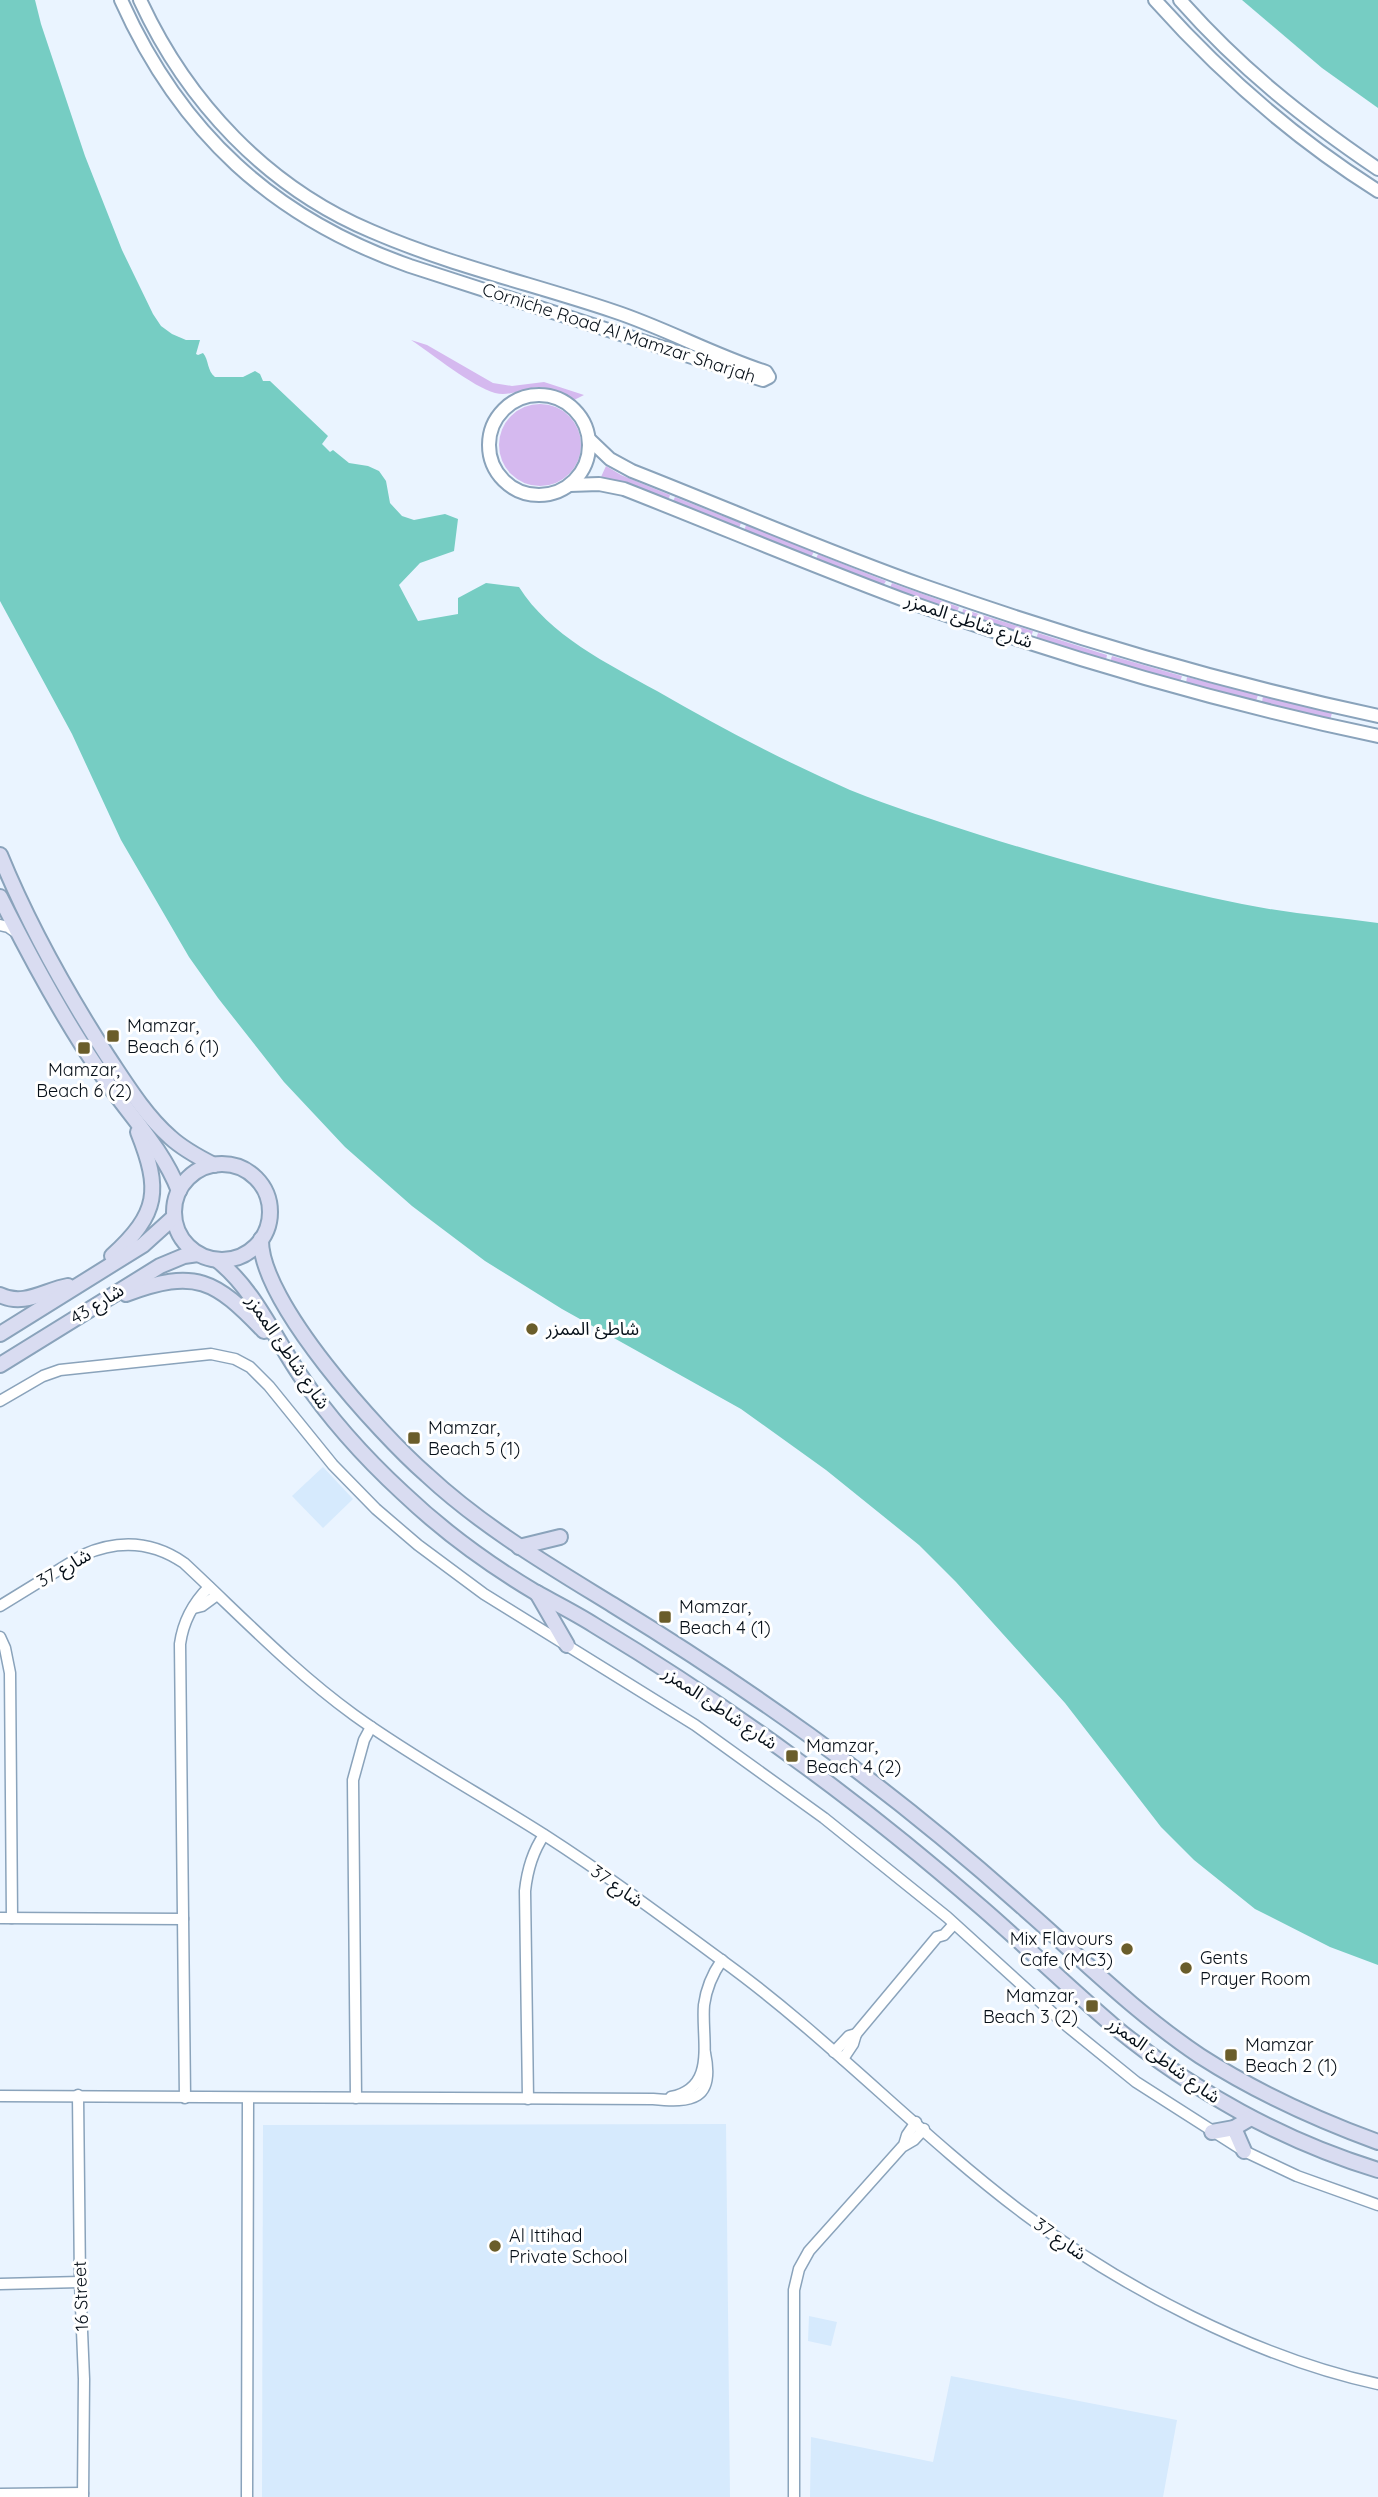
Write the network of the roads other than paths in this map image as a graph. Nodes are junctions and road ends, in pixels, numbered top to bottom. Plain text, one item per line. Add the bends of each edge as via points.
1 (121, 0) edge
2 (140, 0) edge
3 (1155, 0) edge
4 (1180, 0) edge
5 (1378, 169) edge
6 (1378, 191) edge
7 (616, 312) junction
8 (611, 331) junction
9 (589, 439) junction
10 (570, 485) junction
11 (1378, 716) edge
12 (1378, 736) edge
13 (0, 855) edge
14 (0, 898) edge
15 (0, 925) edge
16 (18, 934) junction
17 (132, 1118) junction
18 (214, 1165) junction
19 (179, 1191) junction
20 (174, 1217) junction
21 (261, 1239) junction
22 (198, 1254) junction
23 (216, 1260) junction
24 (82, 1283) junction
25 (0, 1295) edge
26 (95, 1306) junction
27 (0, 1334) edge
28 (286, 1354) junction
29 (0, 1364) edge
30 (0, 1401) edge
31 (560, 1537) dead end
32 (519, 1547) junction
33 (209, 1587) junction
34 (536, 1592) junction
35 (217, 1595) junction
36 (0, 1606) edge
37 (194, 1608) junction
38 (0, 1637) edge
39 (567, 1645) junction
40 (376, 1730) junction
41 (549, 1837) junction
42 (0, 1918) edge
43 (12, 1918) junction
44 (183, 1919) junction
45 (951, 1921) junction
46 (726, 1963) junction
47 (838, 2055) junction
48 (78, 2095) junction
49 (0, 2096) edge
50 (185, 2098) junction
51 (248, 2098) junction
52 (356, 2098) junction
53 (528, 2099) junction
54 (1251, 2118) junction
55 (920, 2126) junction
56 (1234, 2128) junction
57 (1212, 2132) junction
58 (1378, 2141) edge
59 (1244, 2151) junction
60 (1378, 2170) edge
61 (1378, 2205) edge
62 (80, 2282) junction
63 (0, 2284) edge
64 (1378, 2384) edge
65 (0, 2494) edge
66 (83, 2495) edge
67 (247, 2497) edge
68 (794, 2497) edge

1 - 8 street, Corniche Road Al Mamzar Sharjah via 150,59 189,115 235,165 289,208 384,257
2 - 7 street, Corniche Road Al Mamzar Sharjah via 166,51 204,105 249,153 301,193 392,240
3 - 6 street via 1269,113
4 - 5 street via 1265,86
7 - 8 street via 620,321
7 - 8 street, Corniche Road Al Mamzar Sharjah via 769,377 763,380
9 - 10 street via 586,465
9 - 10 street via 577,412 551,396 536,395 512,403 492,429 489,454 494,468 514,489 542,495
9 - 11 street, شارع شاطئ الممزر via 610,459 632,471 921,585 1169,664
10 - 12 street, شارع شاطئ الممزر via 624,489 915,603 1097,663
13 - 18 main road via 52,965 118,1072 161,1129
14 - 16 main road
15 - 16 street
16 - 17 main road via 65,1019
17 - 19 main road via 163,1157
17 - 24 main road via 152,1170 150,1205 136,1232
18 - 19 main road via 192,1175
18 - 21 main road via 247,1171 262,1187 269,1208
19 - 20 main road
20 - 22 main road via 182,1238
20 - 24 main road, شارع 43 via 143,1245
21 - 23 main road via 238,1257
21 - 32 main road, شارع شاطئ الممزر via 265,1268 283,1302 362,1410 447,1493
22 - 23 main road
22 - 26 main road, شارع 43 via 171,1260
23 - 28 main road, شارع شاطئ الممزر via 240,1282
24 - 25 main road via 28,1299
24 - 27 main road, شارع 43
26 - 28 main road via 167,1281 202,1283 233,1299
26 - 29 main road, شارع 43
28 - 34 main road, شارع شاطئ الممزر via 341,1428 398,1489 458,1540
30 - 39 street via 60,1370 202,1354 234,1359 257,1373 333,1465 408,1537 484,1594
31 - 32 main road
32 - 58 main road, شارع شاطئ الممزر via 692,1655 848,1763 1180,2042 1281,2102
33 - 35 street, شارع 37
33 - 36 street, شارع 37 via 184,1563 158,1548 128,1543 83,1555
33 - 37 street
34 - 39 main road
34 - 54 main road, شارع شاطئ الممزر via 635,1650 822,1778 963,1892 1116,2028 1183,2077
35 - 37 street
35 - 40 street, شارع 37 via 303,1675
37 - 44 street via 183,1626 180,1644
38 - 43 street via 10,1673
39 - 45 street via 743,1758
40 - 41 street, شارع 37
40 - 52 street via 364,1740 353,1780
41 - 46 street, شارع 37
41 - 53 street via 536,1848 525,1891
42 - 43 street
43 - 44 street
44 - 50 street
45 - 47 street via 938,1929 937,1937 856,2034 849,2036
45 - 57 street via 1098,2052
46 - 47 street, شارع 37
46 - 53 street via 714,1973 704,2006 708,2077 697,2096 687,2101
47 - 55 street, شارع 37
48 - 49 street
48 - 50 street
48 - 62 street, 16 Street
50 - 51 street
51 - 52 street
51 - 67 street
52 - 53 street
54 - 56 main road
54 - 60 main road, شارع شاطئ الممزر
55 - 64 street, شارع 37 via 986,2184 1066,2244 1137,2287 1289,2358
55 - 68 street via 907,2135 904,2145 809,2251 799,2269 794,2302
56 - 57 main road
56 - 59 main road
57 - 59 street
59 - 61 street
62 - 63 street
62 - 66 street, 16 Street
65 - 66 street

